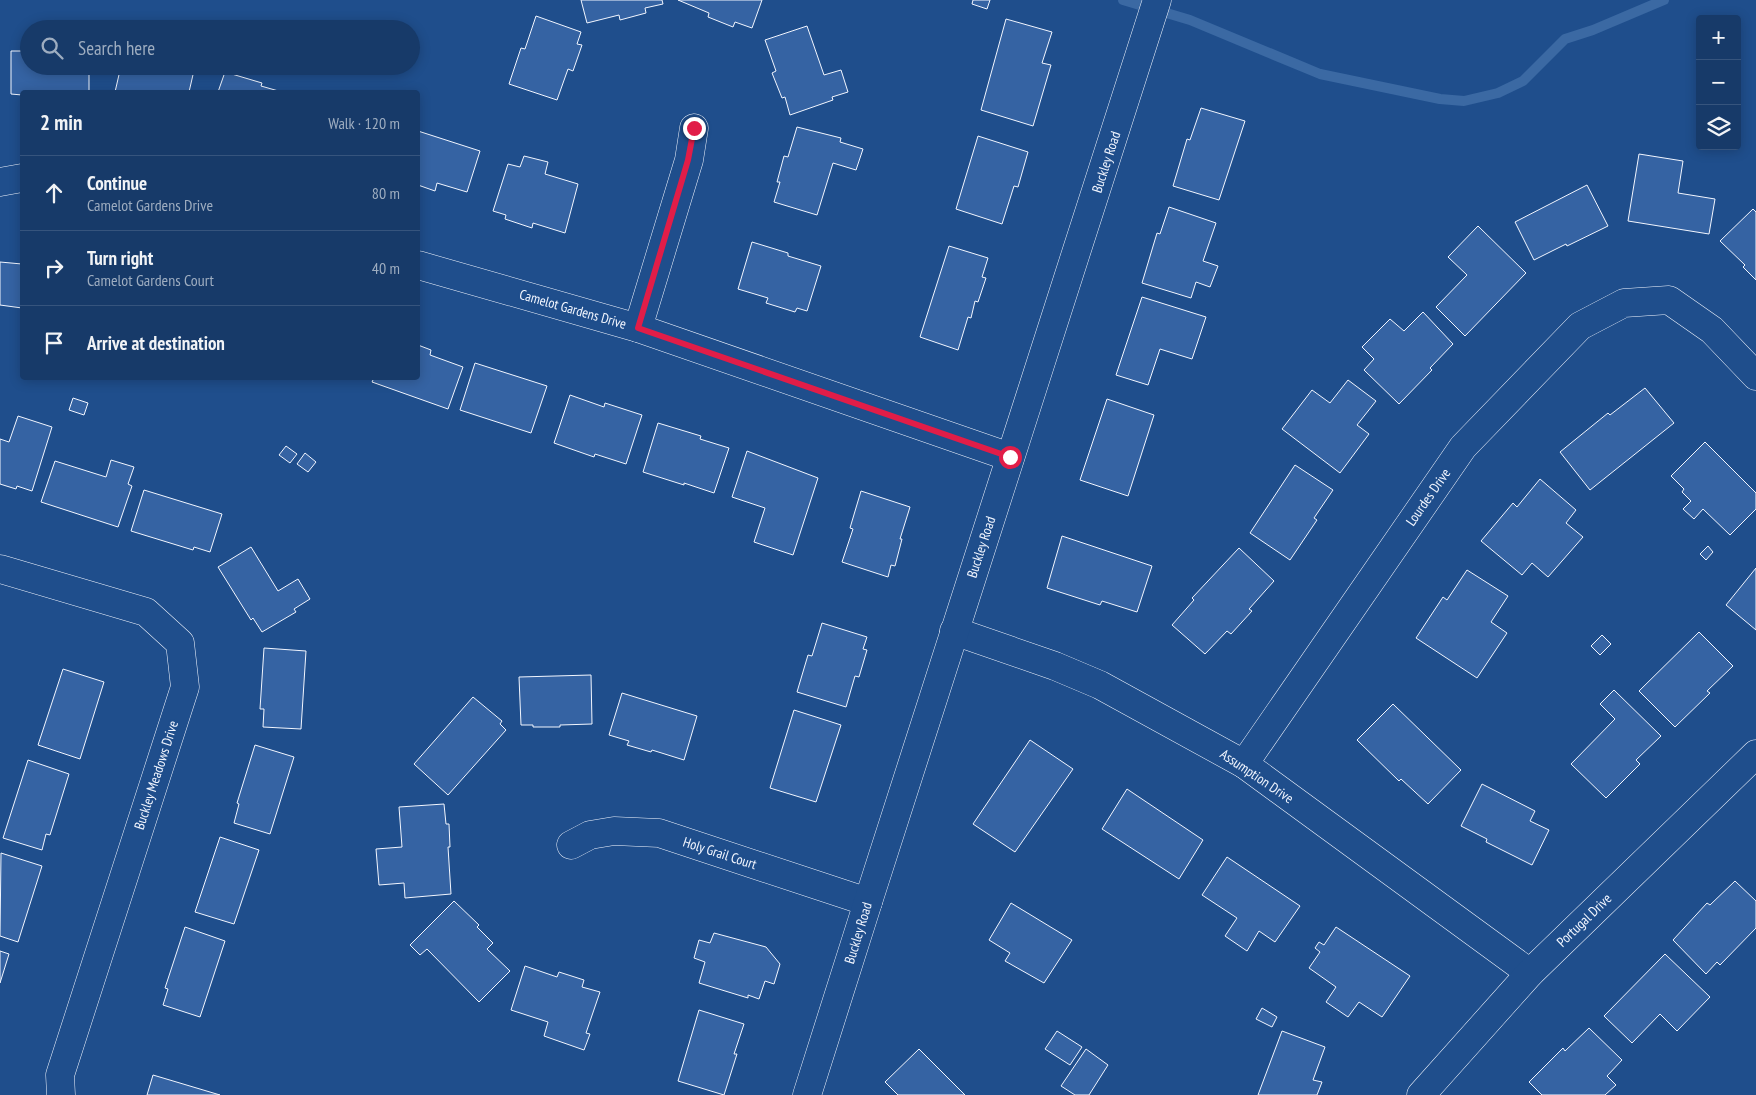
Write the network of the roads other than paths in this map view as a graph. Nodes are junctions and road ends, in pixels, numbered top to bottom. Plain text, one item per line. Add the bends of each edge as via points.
1 (1157, 0) edge
2 (694, 128) dead end
3 (20, 178) edge
4 (0, 182) edge
5 (420, 266) edge
6 (638, 328) junction
7 (1756, 376) edge
8 (1010, 457) junction
9 (0, 569) edge
10 (954, 631) junction
11 (1756, 754) edge
12 (1244, 764) junction
13 (571, 845) dead end
14 (868, 902) junction
15 (1530, 973) junction
16 (61, 1095) edge
17 (808, 1095) edge
18 (1421, 1095) edge

1 - 8 street, Buckley Road
2 - 6 street via 688,160
3 - 4 street
5 - 6 street, Camelot Gardens Drive
6 - 8 street, Camelot Gardens Drive
7 - 12 street, Lourdes Drive via 1712,330 1669,300 1624,303 1580,326 1463,447
8 - 10 street, Buckley Road
9 - 16 street, Buckley Meadows Drive via 146,612 180,643 184,687 60,1075
10 - 12 street, Assumption Drive via 1100,685
10 - 14 street, Buckley Road
11 - 15 street, Portugal Drive
12 - 15 street, Assumption Drive
13 - 14 street, Holy Grail Court via 590,835 614,831 659,833
14 - 17 street, Buckley Road
15 - 18 street, Portugal Drive

